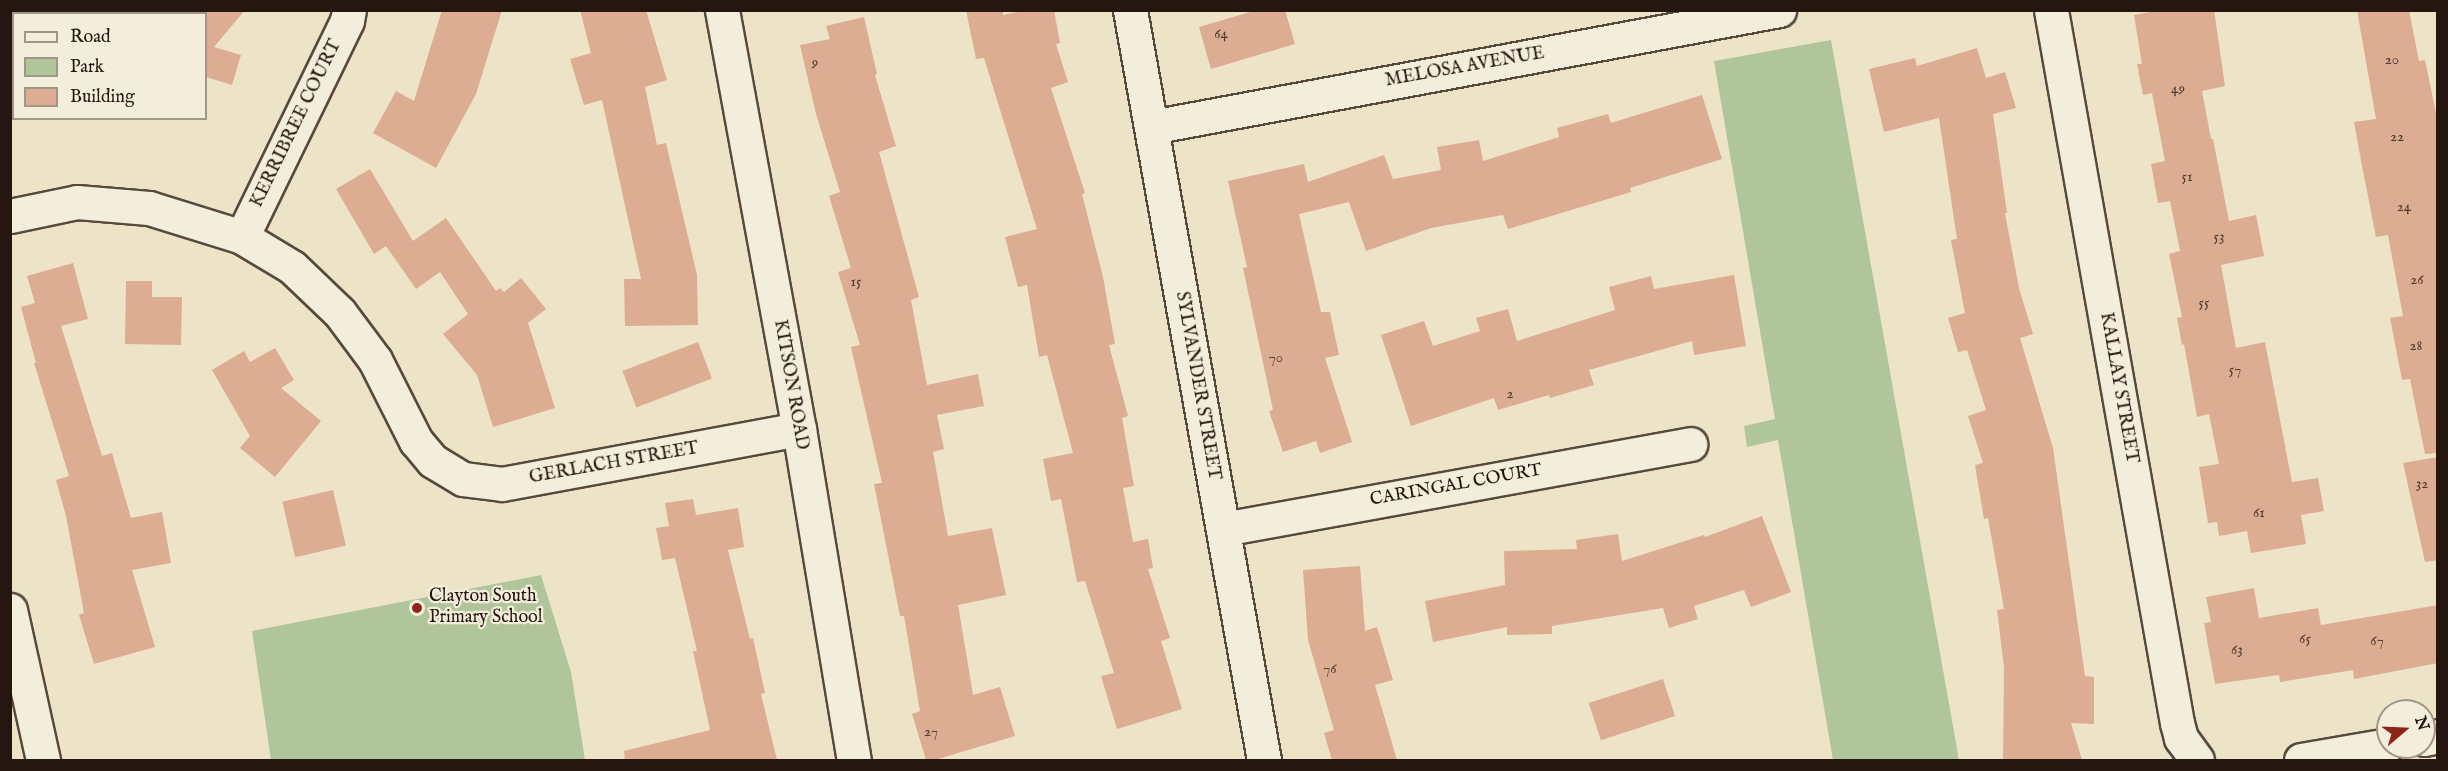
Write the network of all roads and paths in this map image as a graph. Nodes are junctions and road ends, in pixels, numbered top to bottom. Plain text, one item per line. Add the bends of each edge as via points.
1 (349, 10) edge
2 (722, 10) edge
3 (1130, 10) edge
4 (1779, 10) edge
5 (2051, 10) edge
6 (1151, 127) junction
7 (10, 216) edge
8 (242, 237) junction
9 (799, 429) junction
10 (1690, 444) dead end
11 (1223, 529) junction
12 (10, 610) edge
13 (2376, 747) edge
14 (43, 760) edge
15 (854, 760) edge
16 (1264, 760) edge
17 (2198, 760) edge
18 (2301, 760) edge

1 - 8 street, KERRIBREE COURT
2 - 9 street, KITSON ROAD
3 - 6 street, SYLVANDER STREET
4 - 6 street, MELOSA AVENUE
5 - 17 street, KALLAY STREET via 2177,723 2181,738
6 - 11 street, SYLVANDER STREET
7 - 8 street via 77,202 149,208
8 - 9 street, GERLACH STREET via 292,267 340,313 375,360 416,441 433,461 463,479 502,484
9 - 15 street, KITSON ROAD
10 - 11 street, CARINGAL COURT
11 - 16 street, SYLVANDER STREET
12 - 14 street
13 - 18 street

